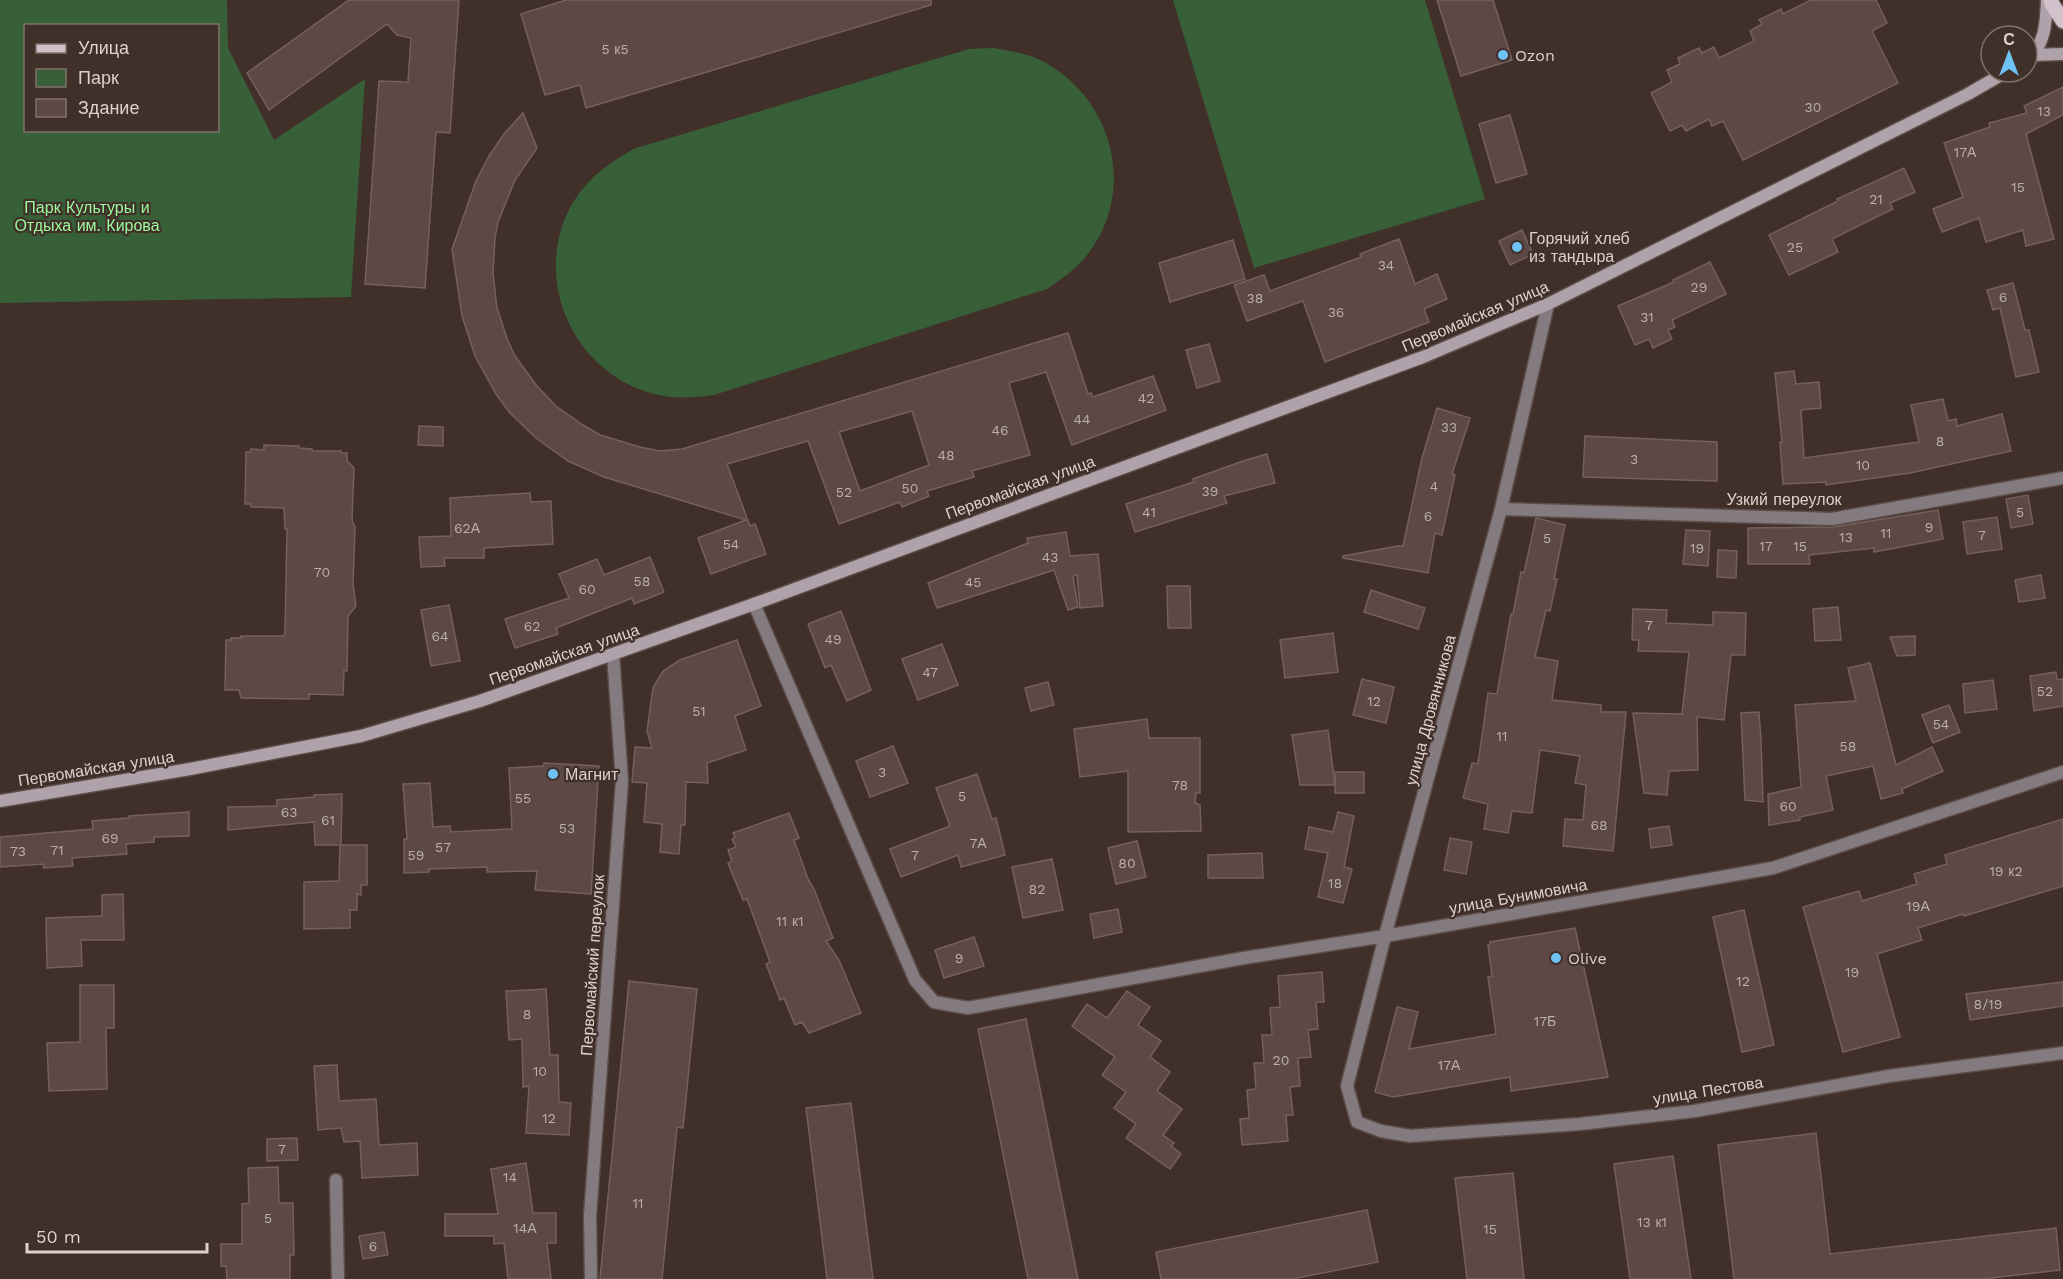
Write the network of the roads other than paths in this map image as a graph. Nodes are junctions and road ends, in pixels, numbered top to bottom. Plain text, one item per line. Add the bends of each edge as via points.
1 (2049, 0) edge
2 (2063, 21) edge
3 (2039, 41) edge
4 (2063, 54) edge
5 (2039, 56) edge
6 (1985, 84) edge
7 (1548, 304) junction
8 (2063, 478) edge
9 (1501, 509) junction
10 (753, 604) junction
11 (613, 654) junction
12 (2063, 772) edge
13 (0, 801) edge
14 (1385, 936) junction
15 (2063, 1053) edge
16 (1358, 1122) joint
17 (336, 1180) dead end
18 (338, 1279) edge
19 (591, 1279) edge

1 - 2 main road
1 - 3 street via 2045,31
4 - 5 street
6 - 7 street, Первомайская улица
7 - 9 street, улица Дровянникова
7 - 10 street, Первомайская улица via 1423,357
8 - 9 street, Узкий переулок via 1832,519
9 - 14 street, улица Дровянникова
10 - 11 street, Первомайская улица
10 - 14 street, улица Бунимовича via 915,980 934,1002 968,1008
11 - 13 street, Первомайская улица via 480,701 361,736
11 - 19 street, Первомайский переулок via 622,781 590,1216
12 - 14 street, улица Бунимовича via 1773,867
14 - 16 street, улица Дровянникова via 1347,1086
15 - 16 street, улица Пестова via 1889,1076 1695,1111 1580,1124 1410,1136
17 - 18 street

